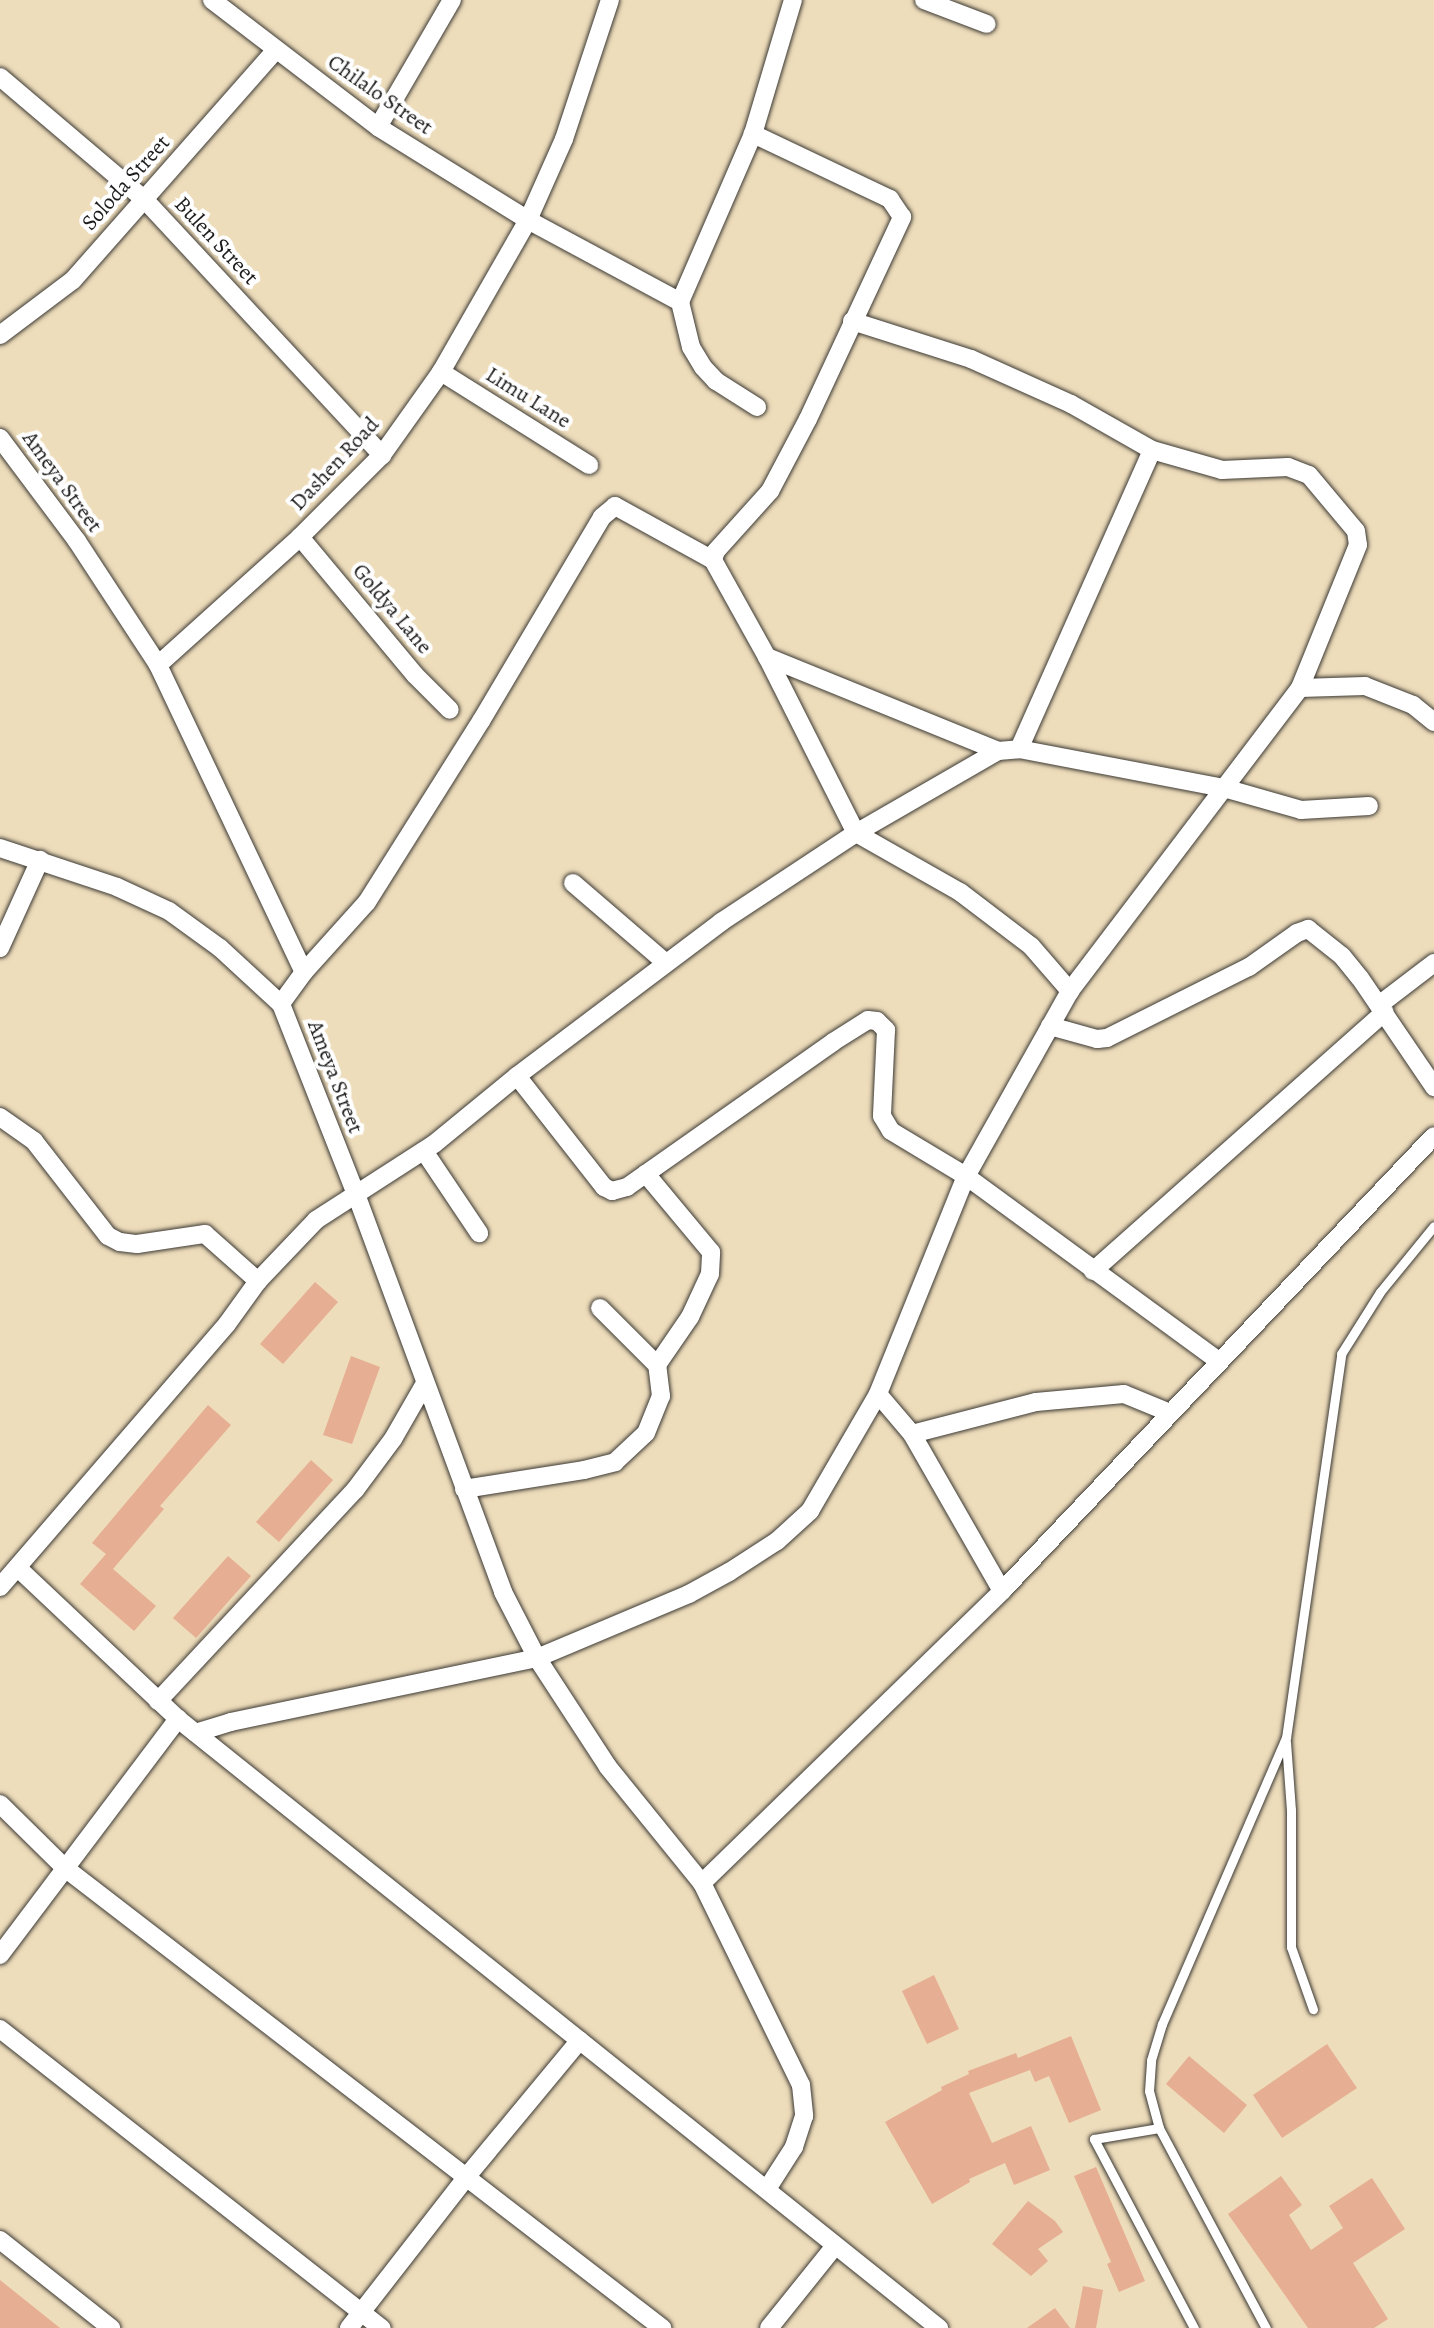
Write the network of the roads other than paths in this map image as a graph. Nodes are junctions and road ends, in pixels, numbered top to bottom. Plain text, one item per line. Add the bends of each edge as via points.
1 (212, 0) edge
2 (452, 0) edge
3 (610, 0) edge
4 (793, 0) edge
5 (924, 0) edge
6 (987, 24) dead end
7 (276, 50) junction
8 (0, 77) edge
9 (378, 127) junction
10 (753, 134) junction
11 (144, 199) junction
12 (528, 220) junction
13 (680, 302) junction
14 (852, 321) junction
15 (0, 335) edge
16 (441, 372) junction
17 (757, 407) dead end
18 (0, 438) edge
19 (1152, 450) junction
20 (382, 455) junction
21 (589, 465) dead end
22 (300, 537) junction
23 (713, 560) junction
24 (767, 657) junction
25 (158, 665) junction
26 (1300, 688) junction
27 (450, 710) dead end
28 (1434, 722) edge
29 (1019, 749) junction
30 (998, 751) junction
31 (1224, 788) junction
32 (1369, 806) dead end
33 (856, 833) junction
34 (0, 848) edge
35 (40, 860) junction
36 (573, 883) dead end
37 (0, 948) edge
38 (665, 962) junction
39 (1434, 963) edge
40 (304, 972) junction
41 (1070, 991) junction
42 (281, 1004) junction
43 (1382, 1008) junction
44 (1050, 1026) junction
45 (517, 1076) junction
46 (1434, 1087) edge
47 (0, 1117) edge
48 (1434, 1136) edge
49 (424, 1151) junction
50 (646, 1174) junction
51 (966, 1176) junction
52 (356, 1194) junction
53 (1434, 1226) edge
54 (479, 1233) dead end
55 (1093, 1271) junction
56 (258, 1281) junction
57 (600, 1308) dead end
58 (1219, 1361) junction
59 (657, 1365) junction
60 (424, 1385) junction
61 (878, 1394) junction
62 (1170, 1413) junction
63 (912, 1434) junction
64 (464, 1489) junction
65 (19, 1569) junction
66 (0, 1587) edge
67 (1002, 1591) junction
68 (537, 1658) junction
69 (158, 1701) junction
70 (178, 1719) junction
71 (196, 1733) junction
72 (1286, 1738) junction
73 (0, 1804) edge
74 (65, 1868) junction
75 (702, 1883) junction
76 (0, 1955) edge
77 (1313, 2009) dead end
78 (0, 2029) edge
79 (580, 2040) junction
80 (1159, 2128) junction
81 (468, 2175) junction
82 (767, 2189) junction
83 (0, 2240) edge
84 (835, 2246) junction
85 (362, 2312) junction
86 (111, 2328) edge
87 (349, 2328) edge
88 (382, 2328) edge
89 (662, 2328) edge
90 (769, 2328) edge
91 (939, 2328) edge
92 (1194, 2328) edge
93 (1266, 2328) edge

1 - 7 street, Chilalo Street
2 - 9 street
3 - 12 street, Dashen Road via 564,139
4 - 10 street
5 - 6 street
7 - 9 street, Chilalo Street
7 - 11 street, Soloda Street
8 - 11 street, Bulen Street
9 - 12 street, Chilalo Street
10 - 13 street
10 - 14 street via 890,199 901,210 901,224
11 - 15 street, Soloda Street via 73,280
11 - 20 street, Bulen Street
12 - 13 street, Chilalo Street
12 - 16 street, Dashen Road
13 - 17 street via 691,347 703,367
14 - 19 street via 971,359 1071,404
14 - 23 street via 770,491
16 - 20 street, Dashen Road
16 - 21 street, Limu Lane
18 - 25 street, Ameya Street via 77,541
19 - 26 street via 1222,470 1303,470 1356,531 1358,545
19 - 29 street
20 - 22 street, Dashen Road
22 - 25 street, Dashen Road
22 - 27 street, Goldya Lane
23 - 24 street
23 - 40 street via 615,506 609,508 367,902
24 - 30 street
24 - 33 street
25 - 40 street, Ameya Street
26 - 28 street via 1365,686 1413,705
26 - 31 street
29 - 30 street
29 - 31 street
30 - 33 street
31 - 32 street via 1301,810
31 - 41 street
33 - 38 street
33 - 41 street via 960,892 1031,946
34 - 35 street
35 - 37 street
35 - 42 street via 169,911 220,948
36 - 38 street
38 - 45 street
39 - 43 street
40 - 42 street, Ameya Street
41 - 44 street
42 - 52 street, Ameya Street
43 - 44 street via 1342,956 1308,929 1249,967 1107,1038
43 - 46 street
43 - 55 street
44 - 51 street
45 - 49 street
45 - 50 street via 604,1187 627,1187
47 - 56 street via 34,1141 108,1236 137,1244 199,1232
48 - 58 street
49 - 52 street
49 - 54 street
50 - 51 street via 868,1020 886,1030 886,1125
50 - 59 street via 711,1252 710,1274 690,1317
51 - 55 street
51 - 61 street
52 - 56 street via 316,1220
52 - 60 street, Ameya Street
53 - 72 lane via 1380,1292 1341,1354
55 - 58 street
56 - 65 street
57 - 59 street
58 - 62 street
59 - 64 street via 661,1396 646,1433 615,1462
60 - 64 street, Ameya Street
60 - 69 street via 355,1490
61 - 63 street
61 - 68 street via 810,1511 777,1541 689,1594
62 - 63 street via 1124,1394 1111,1395 1036,1402
62 - 67 street
63 - 67 street
64 - 68 street, Ameya Street via 503,1592
65 - 66 street
65 - 69 street
67 - 75 street
68 - 71 street
68 - 75 street, Ameya Street via 608,1767
69 - 70 street
70 - 71 street
70 - 74 street
71 - 79 street
72 - 77 lane via 1291,1947
72 - 80 lane via 1162,2024 1149,2091
73 - 74 street
74 - 76 street
74 - 81 street
75 - 82 street, Ameya Street via 801,2085 804,2116 794,2147
78 - 85 street
79 - 81 street
79 - 82 street
80 - 92 lane via 1094,2139
80 - 93 lane
81 - 85 street
81 - 89 street
82 - 84 street
83 - 86 street
84 - 90 street
84 - 91 street
85 - 87 street
85 - 88 street

